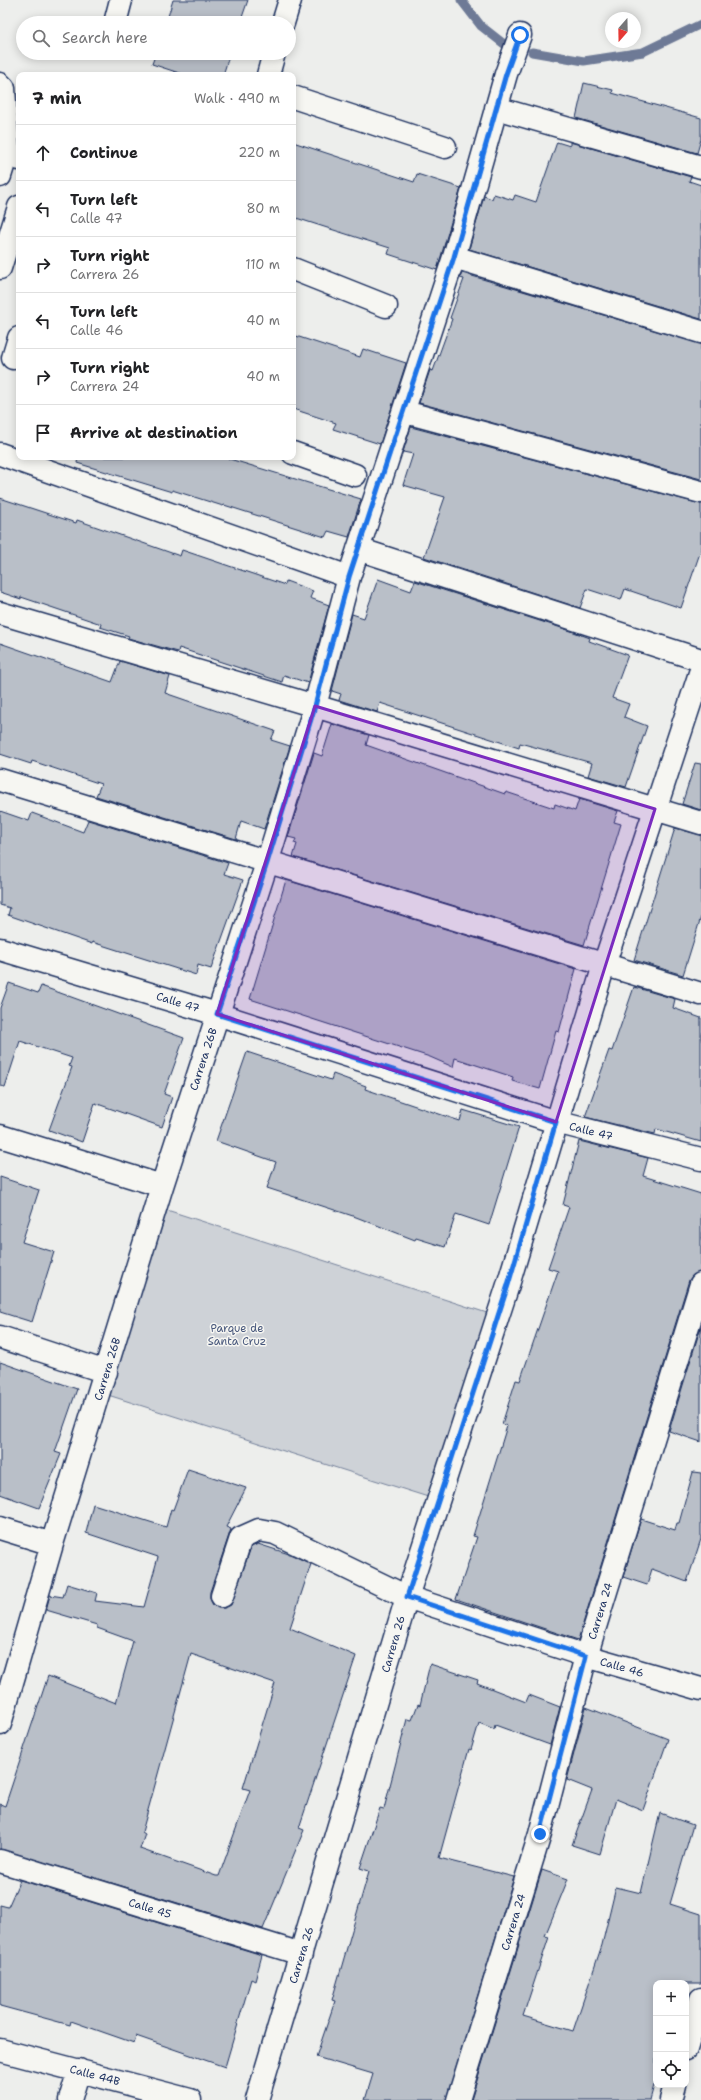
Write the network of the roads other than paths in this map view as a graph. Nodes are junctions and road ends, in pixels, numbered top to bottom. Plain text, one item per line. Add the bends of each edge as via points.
1 (121, 0) edge
2 (290, 0) edge
3 (117, 16) edge
4 (285, 16) edge
5 (520, 35) dead end
6 (272, 60) edge
7 (269, 72) edge
8 (0, 84) edge
9 (296, 98) edge
10 (496, 108) junction
11 (445, 147) dead end
12 (13, 155) edge
13 (701, 167) edge
14 (0, 176) edge
15 (16, 217) edge
16 (454, 257) junction
17 (0, 268) edge
18 (296, 270) edge
19 (386, 306) dead end
20 (701, 332) edge
21 (404, 412) junction
22 (0, 454) edge
23 (296, 454) edge
24 (16, 460) edge
25 (17, 460) edge
26 (355, 474) dead end
27 (701, 492) edge
28 (358, 549) junction
29 (349, 577) junction
30 (0, 613) edge
31 (701, 660) edge
32 (701, 670) edge
33 (315, 706) junction
34 (0, 780) edge
35 (655, 809) junction
36 (701, 823) edge
37 (267, 863) junction
38 (0, 949) edge
39 (604, 965) junction
40 (701, 994) edge
41 (217, 1014) junction
42 (556, 1122) junction
43 (0, 1136) edge
44 (701, 1159) edge
45 (162, 1186) junction
46 (701, 1284) edge
47 (0, 1337) edge
48 (106, 1372) junction
49 (0, 1528) edge
50 (52, 1544) junction
51 (222, 1596) dead end
52 (407, 1597) junction
53 (586, 1656) junction
54 (701, 1689) edge
55 (0, 1724) edge
56 (0, 1862) edge
57 (301, 1954) junction
58 (701, 1999) edge
59 (689, 2039) edge
60 (0, 2050) edge
61 (79, 2070) junction
62 (674, 2088) edge
63 (70, 2100) edge
64 (190, 2100) edge
65 (257, 2100) edge
66 (458, 2100) edge
67 (671, 2100) edge

1 - 3 street
2 - 4 street
5 - 10 street, Carrera 26B
6 - 7 street
8 - 12 street via 4,88
9 - 11 street
10 - 13 street
10 - 16 street, Carrera 26B
12 - 14 street
15 - 17 street
16 - 20 street
16 - 21 street, Carrera 26B
18 - 19 street
21 - 27 street
21 - 28 street, Carrera 26B
22 - 24 street
23 - 26 street
25 - 29 street
28 - 29 street, Carrera 26B
28 - 31 street
29 - 33 street, Carrera 26B
30 - 33 street
32 - 35 street, Carrera 26
33 - 35 street
33 - 37 street, Carrera 26B
34 - 37 street
35 - 36 street
35 - 39 street, Carrera 26
37 - 39 street
37 - 41 street, Carrera 26B
38 - 41 street, Calle 47
39 - 40 street
39 - 42 street, Carrera 26
41 - 42 street, Calle 47
41 - 45 street, Carrera 26B
42 - 44 street, Calle 47
42 - 52 street, Carrera 26 via 508,1285
43 - 45 street
45 - 48 street, Carrera 26B
46 - 53 street, Carrera 24
47 - 48 street
48 - 50 street, Carrera 26B
49 - 50 street
50 - 55 street, Carrera 26B
51 - 52 street, Calle 46 via 241,1538 259,1530 275,1533
52 - 53 street, Calle 46
52 - 57 street, Carrera 26
53 - 54 street, Calle 46
53 - 66 street, Carrera 24 via 540,1834
56 - 57 street, Calle 45
57 - 65 street, Carrera 26
58 - 59 street
60 - 61 street, Calle 44B
61 - 63 street
61 - 64 street, Calle 44B
62 - 67 street

